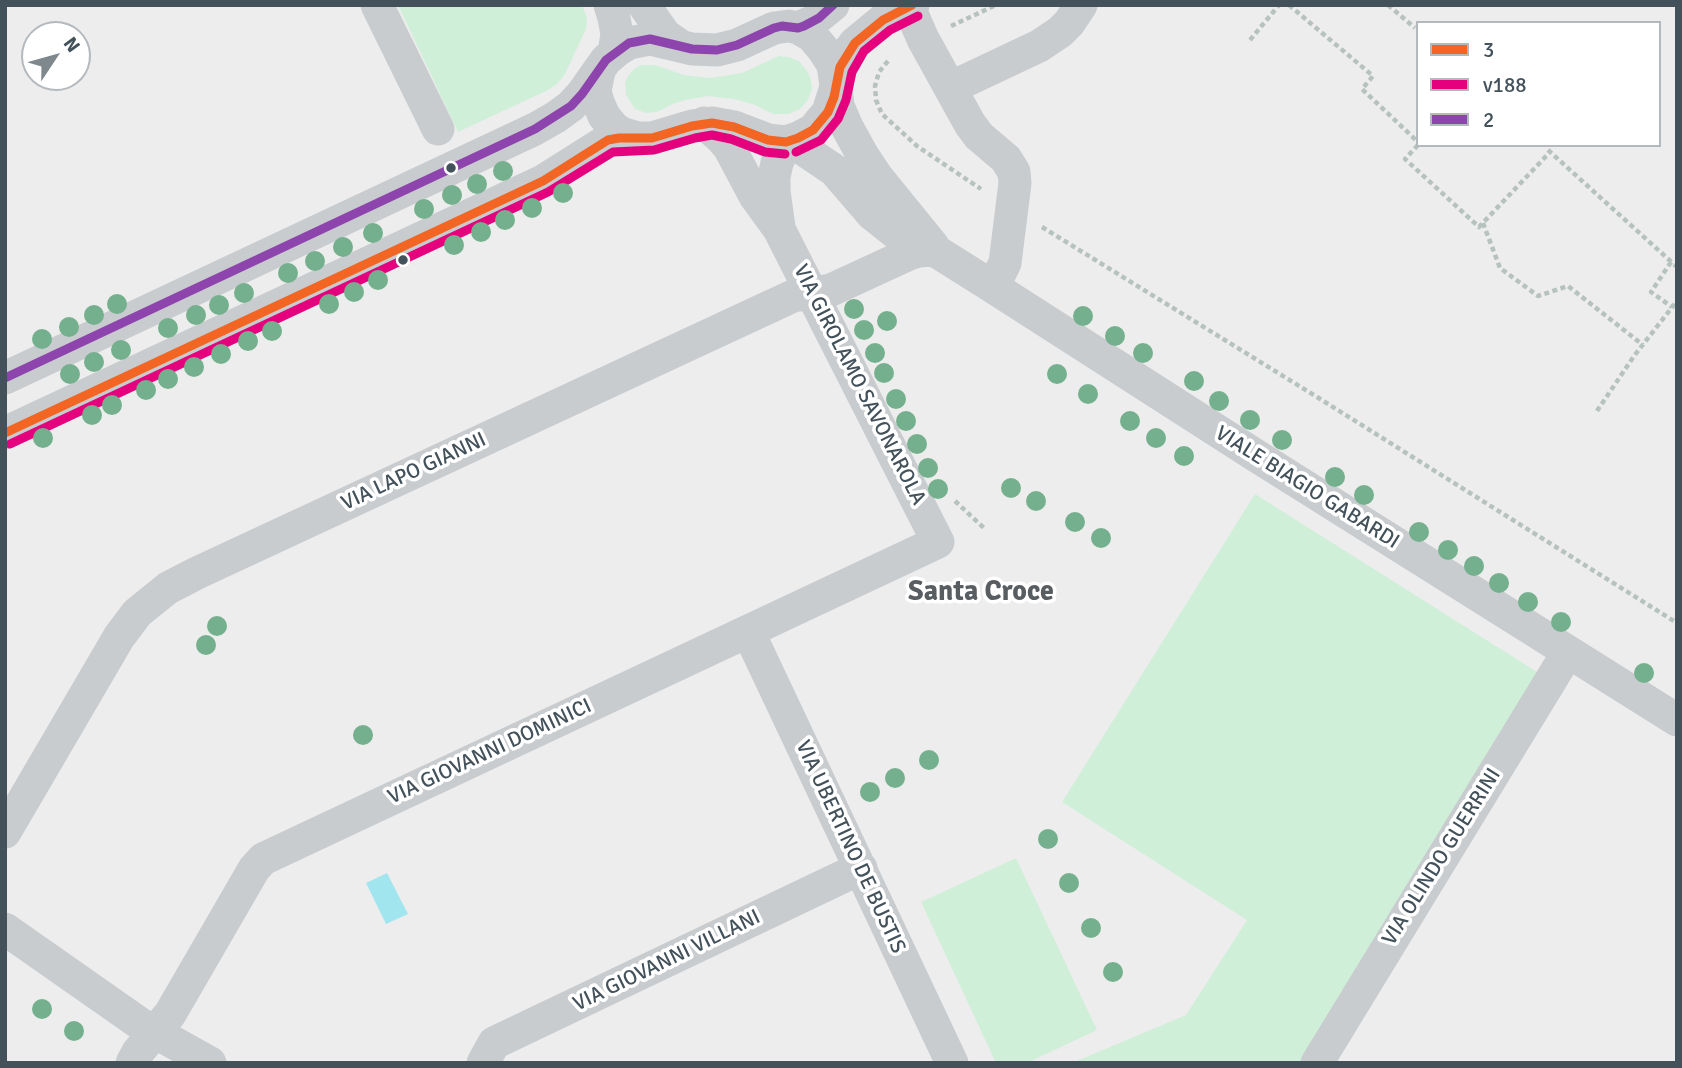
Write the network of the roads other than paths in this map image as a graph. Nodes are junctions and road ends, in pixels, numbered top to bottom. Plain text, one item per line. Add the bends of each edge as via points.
1 (377, 5) edge
2 (610, 5) edge
3 (644, 5) edge
4 (833, 5) edge
5 (1081, 5) edge
6 (911, 6) edge
7 (797, 27) junction
8 (683, 47) junction
9 (606, 62) junction
10 (836, 83) junction
11 (950, 88) junction
12 (704, 123) junction
13 (438, 129) dead end
14 (638, 138) junction
15 (788, 141) junction
16 (779, 229) junction
17 (936, 252) junction
18 (993, 287) junction
19 (812, 292) junction
20 (5, 377) edge
21 (5, 433) edge
22 (938, 541) joint
23 (748, 631) junction
24 (1568, 652) junction
25 (1677, 720) edge
26 (5, 832) edge
27 (861, 868) junction
28 (5, 929) edge
29 (155, 1032) junction
30 (132, 1063) edge
31 (210, 1063) edge
32 (483, 1063) edge
33 (951, 1063) edge
34 (1317, 1063) edge

1 - 13 street
2 - 9 street via 617,34
3 - 8 street via 665,35
4 - 7 street via 812,22
5 - 11 street via 1069,23 1039,46
6 - 10 street via 883,20 855,43 843,59
6 - 11 street
7 - 8 street via 774,28 717,50
7 - 10 street, VIALE BIAGIO GABARDI via 823,49
8 - 9 street via 645,39 629,43
9 - 14 street via 595,90 598,102 614,128
9 - 20 street via 571,106 535,129
10 - 15 street via 824,118 813,130
10 - 17 street, VIALE BIAGIO GABARDI via 838,106 863,156
11 - 18 street via 975,130 1011,166 1015,183 1005,264
12 - 14 street via 659,137
12 - 15 street
12 - 16 street, VIA GIROLAMO SAVONAROLA via 729,147
14 - 21 street via 603,143 543,181
15 - 16 street, VIA GIROLAMO SAVONAROLA via 774,177
15 - 17 street, VIALE BIAGIO GABARDI via 834,170 880,222
16 - 19 street, VIA GIROLAMO SAVONAROLA
17 - 18 street, VIALE BIAGIO GABARDI
17 - 19 street, VIA LAPO GIANNI via 909,254 831,290
18 - 24 street, VIALE BIAGIO GABARDI
19 - 22 street, VIA GIROLAMO SAVONAROLA
19 - 26 street, VIA LAPO GIANNI via 793,296 162,592 137,613 114,644
22 - 23 street, VIA GIOVANNI DOMINICI
23 - 27 street, VIA UBERTINO DE BUSTIS
23 - 29 street, VIA GIOVANNI DOMINICI via 263,859
24 - 25 street, VIALE BIAGIO GABARDI
24 - 34 street, VIA OLINDO GUERRINI
27 - 32 street, VIA GIOVANNI VILLANI via 494,1043
27 - 33 street, VIA UBERTINO DE BUSTIS
28 - 29 street
29 - 30 street, VIA GIOVANNI DOMINICI
29 - 31 street

